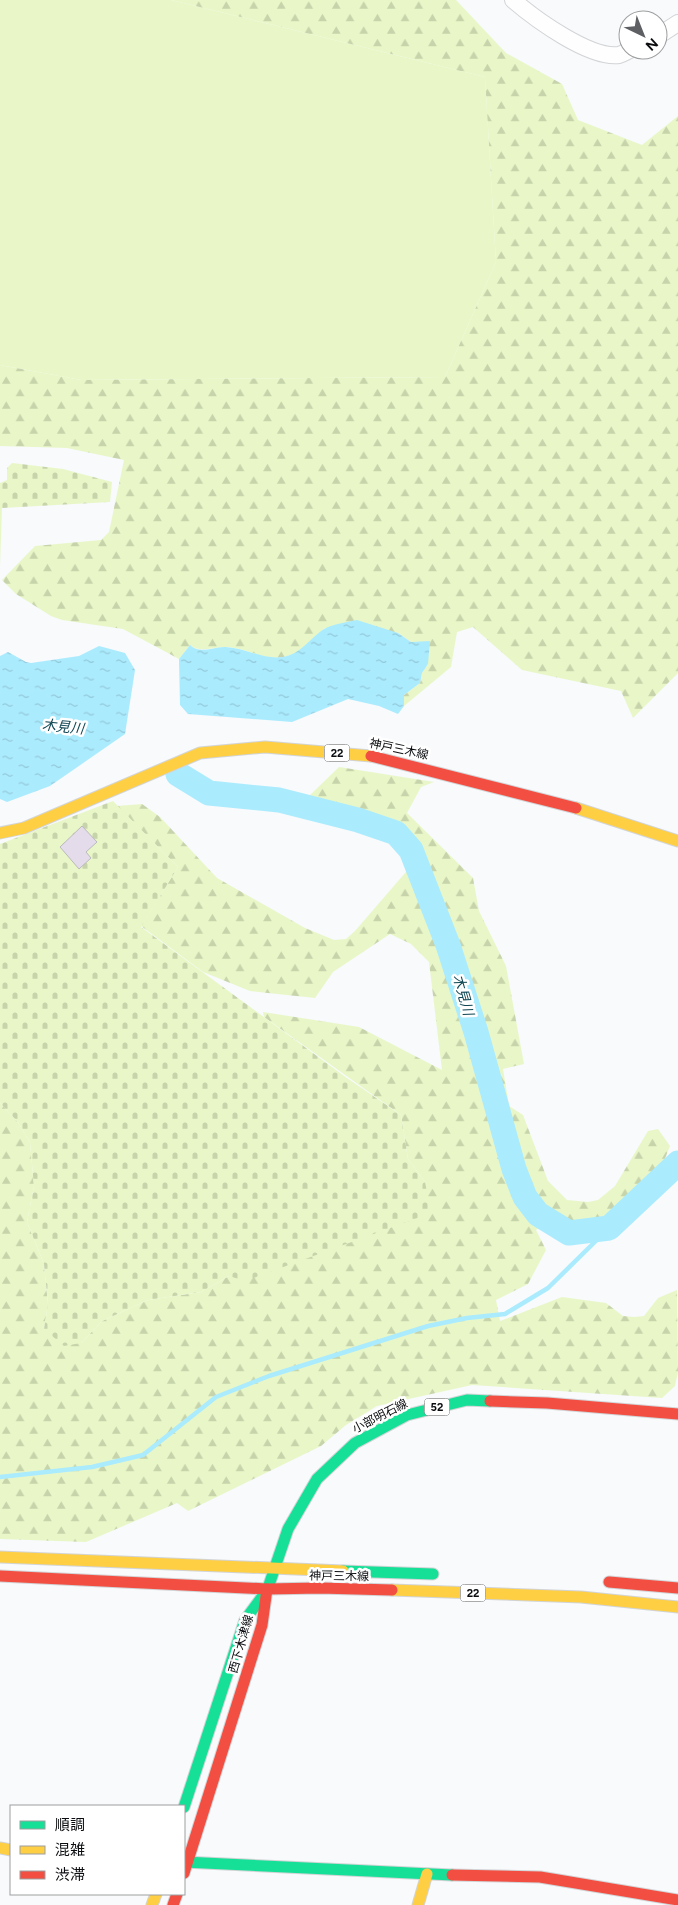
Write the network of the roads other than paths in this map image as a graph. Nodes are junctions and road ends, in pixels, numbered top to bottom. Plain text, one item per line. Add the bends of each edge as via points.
1 (513, 0) edge
2 (618, 55) edge
3 (0, 833) edge
4 (678, 841) edge
5 (678, 1414) edge
6 (0, 1557) edge
7 (274, 1569) junction
8 (445, 1574) dead end
9 (0, 1576) edge
10 (599, 1581) dead end
11 (678, 1588) edge
12 (267, 1589) junction
13 (678, 1607) edge
14 (185, 1805) edge
15 (185, 1866) edge
16 (427, 1874) junction
17 (676, 1902) edge
18 (418, 1905) edge

1 - 2 street via 564,38 598,52
3 - 4 main road, 神戸三木線 / 22 via 24,828 200,753 265,748 377,756 561,803
5 - 7 main road, 小部明石線 / 52 via 467,1400 407,1414 355,1443 317,1478 288,1529
6 - 7 main road, 神戸三木線 / 22
7 - 8 main road, 神戸三木線 / 22
7 - 12 main road, 小部明石線 / 52
9 - 12 main road, 神戸三木線 / 22
10 - 11 main road
12 - 13 main road, 神戸三木線 / 22 via 581,1597
12 - 14 main road, 西下木津線 via 245,1620
12 - 15 main road, 西下木津線 via 262,1625
15 - 16 main road
16 - 17 main road via 540,1877
16 - 18 main road

